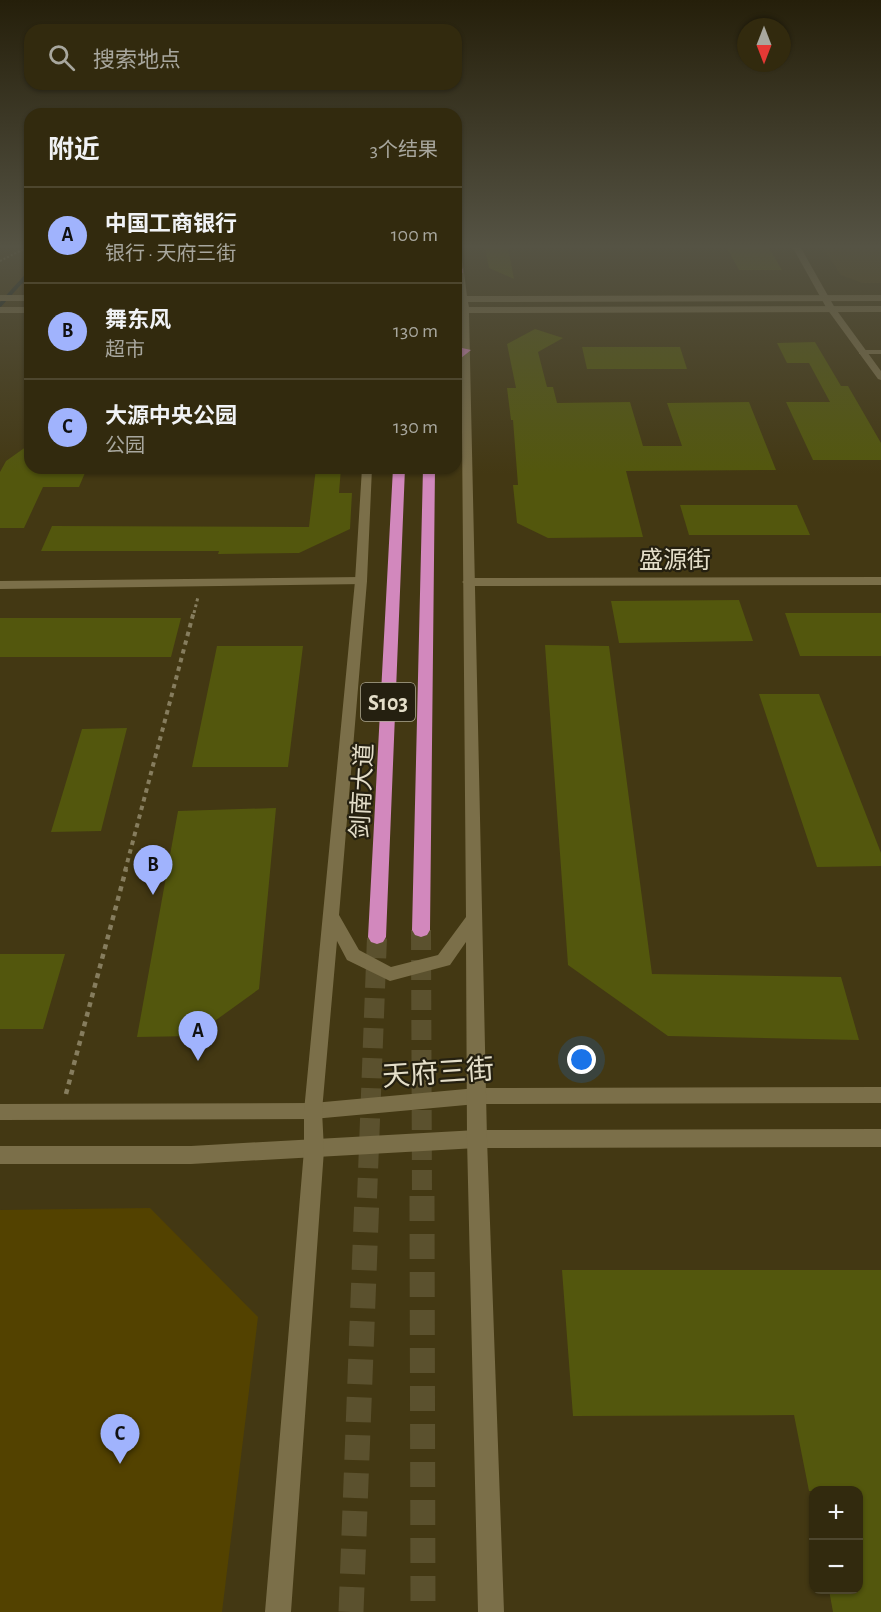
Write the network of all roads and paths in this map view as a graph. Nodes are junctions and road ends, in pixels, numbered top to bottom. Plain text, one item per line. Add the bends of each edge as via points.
1 (463, 323) edge
2 (841, 323) edge
3 (462, 342) edge
4 (862, 352) junction
5 (881, 352) edge
6 (881, 378) edge
7 (462, 387) edge
8 (367, 474) edge
9 (399, 474) edge
10 (429, 474) edge
11 (881, 580) edge
12 (361, 581) junction
13 (468, 582) junction
14 (202, 583) junction
15 (0, 585) edge
16 (330, 914) junction
17 (474, 918) junction
18 (421, 930) tunnel mouth
19 (377, 937) tunnel mouth
20 (881, 1095) edge
21 (477, 1096) junction
22 (314, 1111) junction
23 (0, 1112) edge
24 (61, 1112) junction
25 (881, 1138) edge
26 (477, 1139) junction
27 (314, 1150) junction
28 (0, 1155) edge
29 (278, 1612) edge
30 (491, 1612) edge

1 - 3 main road
2 - 4 main road
4 - 5 lane
4 - 6 main road
7 - 13 main road
8 - 12 main road
9 - 19 highway, 剑南大道 / S103
10 - 18 highway, S103
11 - 13 main road, 盛源街
12 - 14 main road
12 - 16 main road
13 - 17 main road
14 - 15 main road
14 - 24 path
16 - 17 main road via 353,955 390,974 444,960
16 - 22 main road
17 - 21 main road
20 - 21 main road, 天府三街
21 - 22 main road, 天府三街
21 - 26 main road
22 - 24 main road, 天府三街
22 - 27 main road
23 - 24 main road, 天府三街
25 - 26 main road
26 - 27 main road
26 - 30 main road
27 - 28 main road via 191,1155
27 - 29 main road

